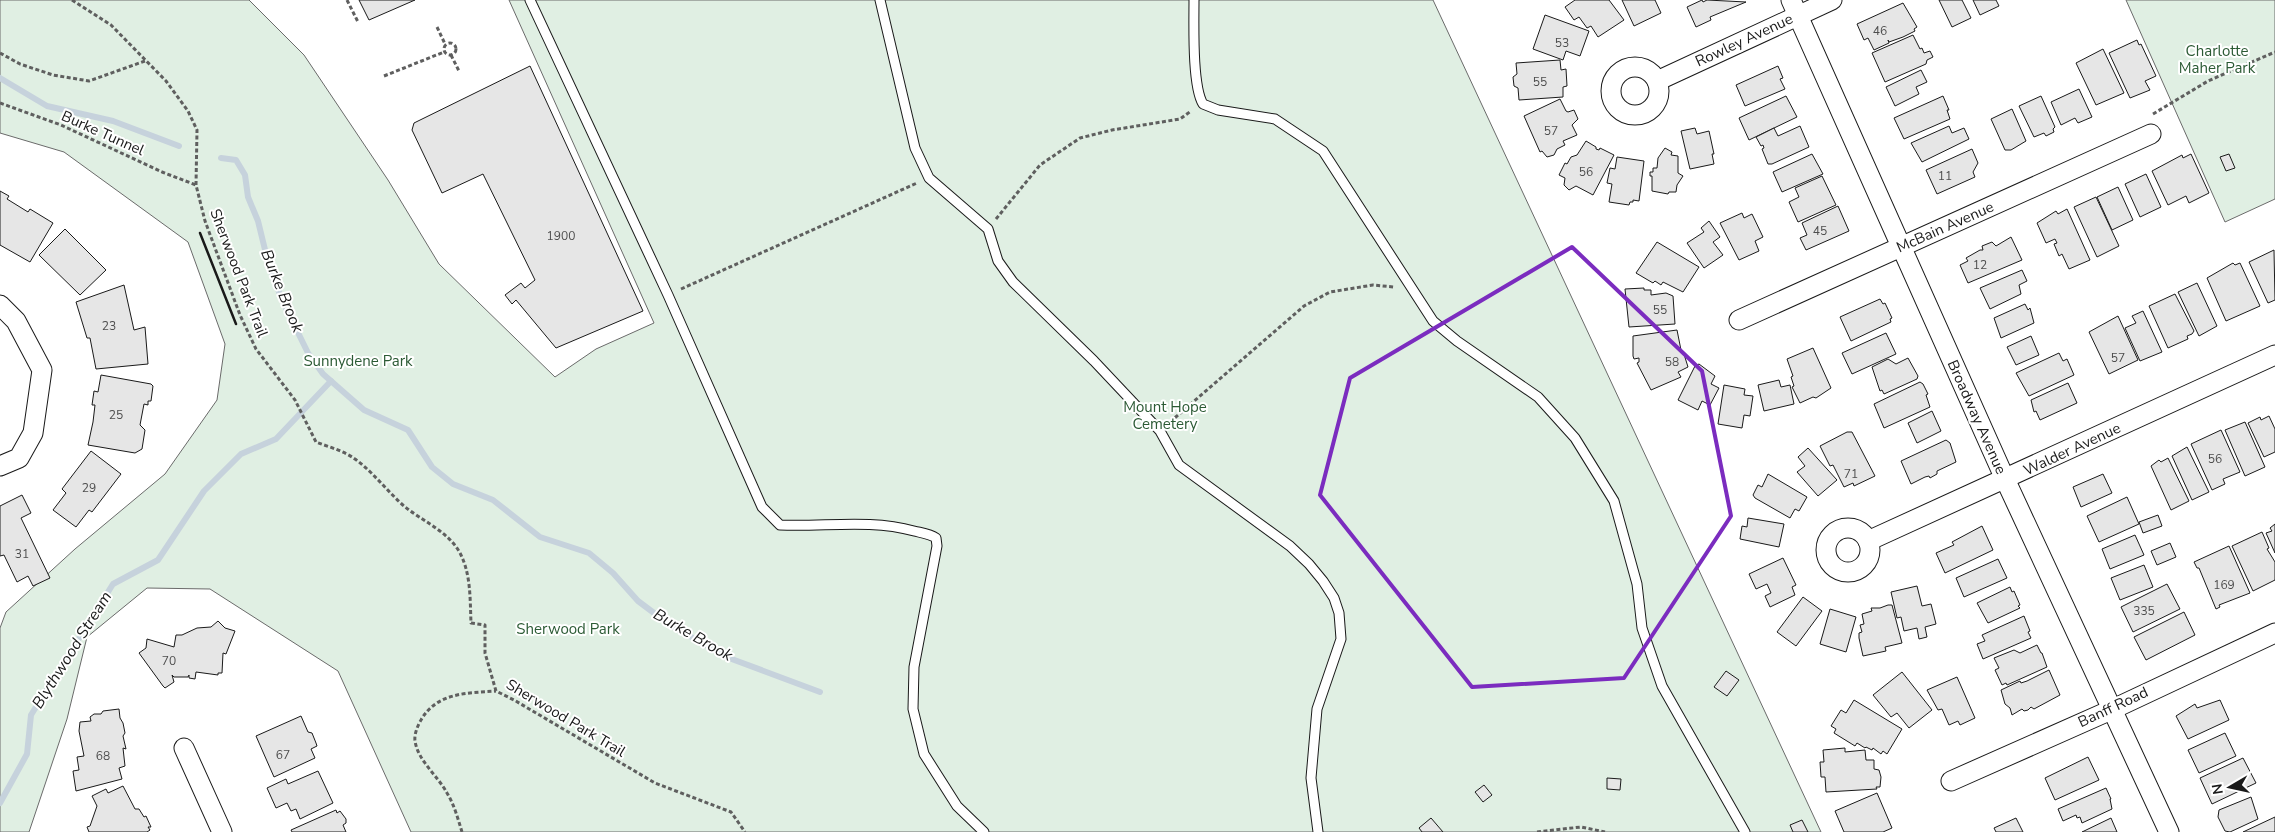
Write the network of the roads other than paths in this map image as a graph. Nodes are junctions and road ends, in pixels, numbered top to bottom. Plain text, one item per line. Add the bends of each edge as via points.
1 (530, 0) edge
2 (880, 0) edge
3 (1194, 0) edge
4 (1832, 0) edge
5 (1794, 8) edge
6 (1657, 81) dead end
7 (2151, 134) road end
8 (1901, 248) junction
9 (0, 305) edge
10 (1739, 320) dead end
11 (2275, 355) edge
12 (0, 466) edge
13 (2005, 479) junction
14 (1868, 541) dead end
15 (2275, 633) edge
16 (2111, 710) junction
17 (184, 748) dead end
18 (1951, 781) dead end
19 (222, 832) edge
20 (984, 832) edge
21 (1318, 832) edge
22 (1745, 832) edge
23 (2170, 832) edge

1 - 20 lane via 762,506 780,525 848,523 902,528 936,538 914,667 913,709 924,754 957,806
2 - 21 lane via 915,148 929,178 988,230 998,261 1013,282 1160,431 1179,465 1276,536 1309,564 1323,581 1339,613 1342,628 1339,647 1317,709 1311,778
3 - 22 lane via 1196,66 1202,103 1218,110 1278,120 1323,151 1433,322 1536,395 1585,453 1614,501 1637,584 1642,628 1662,686
4 - 5 street, Rowley Avenue
5 - 6 street, Rowley Avenue
5 - 8 street, Broadway Avenue
7 - 8 street, McBain Avenue
8 - 10 street, McBain Avenue
8 - 13 street, Broadway Avenue
9 - 12 street via 16,321 42,370 33,433 19,458
11 - 13 street, Walder Avenue
13 - 14 street, Walder Avenue
13 - 16 street, Broadway Avenue
15 - 16 street, Banff Road
16 - 18 street, Banff Road
16 - 23 street, Broadway Avenue
17 - 19 street

